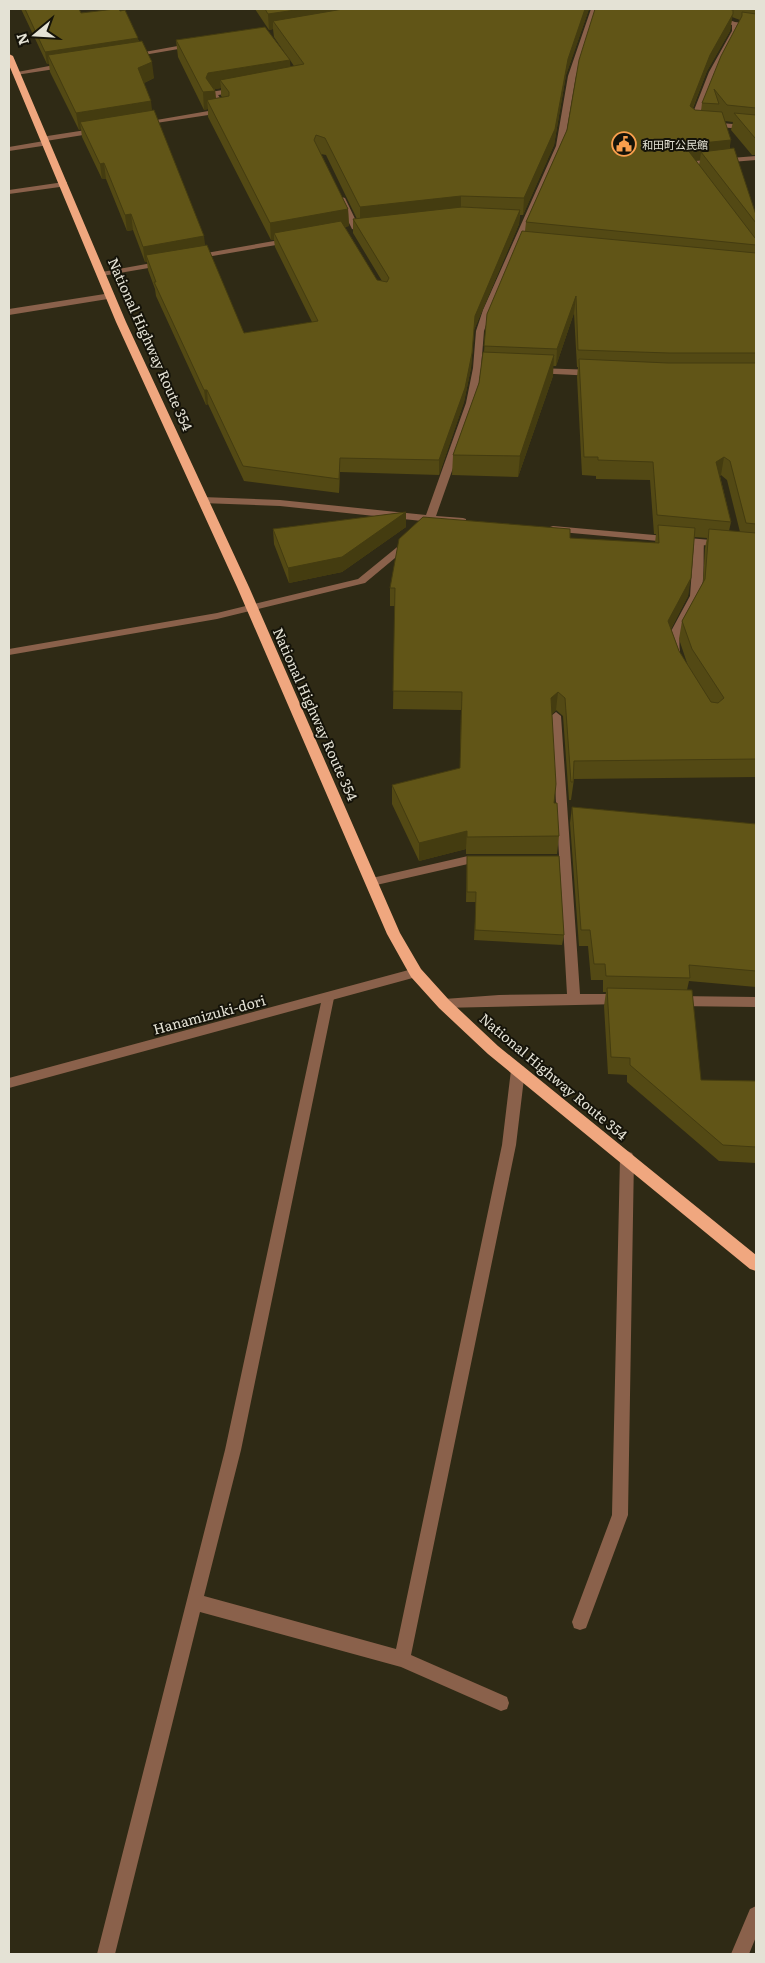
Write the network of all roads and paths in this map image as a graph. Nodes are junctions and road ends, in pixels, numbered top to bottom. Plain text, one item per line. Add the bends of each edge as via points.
1 (594, 9) edge
2 (691, 9) edge
3 (734, 24) junction
4 (756, 27) edge
5 (206, 44) edge
6 (9, 56) edge
7 (120, 57) edge
8 (71, 64) edge
9 (16, 73) junction
10 (242, 89) edge
11 (138, 124) edge
12 (110, 128) edge
13 (756, 128) edge
14 (45, 141) junction
15 (9, 149) edge
16 (756, 158) edge
17 (698, 177) edge
18 (64, 184) junction
19 (336, 189) edge
20 (9, 192) edge
21 (345, 231) edge
22 (298, 239) edge
23 (185, 259) edge
24 (175, 261) edge
25 (102, 274) junction
26 (111, 296) junction
27 (9, 312) edge
28 (526, 370) edge
29 (602, 374) edge
30 (202, 500) junction
31 (430, 518) junction
32 (470, 521) edge
33 (540, 528) edge
34 (699, 542) junction
35 (756, 547) edge
36 (251, 608) junction
37 (9, 652) edge
38 (678, 660) edge
39 (556, 716) dead end
40 (497, 860) edge
41 (372, 882) junction
42 (416, 973) junction
43 (328, 998) junction
44 (574, 998) junction
45 (632, 1000) edge
46 (661, 1000) edge
47 (756, 1002) edge
48 (444, 1004) junction
49 (518, 1070) junction
50 (9, 1083) edge
51 (627, 1157) junction
52 (756, 1264) edge
53 (196, 1602) junction
54 (580, 1622) dead end
55 (402, 1659) junction
56 (501, 1703) dead end
57 (756, 1915) edge
58 (106, 1954) edge
59 (740, 1954) edge

1 - 31 street via 572,76 560,146 522,220 521,244 487,310 480,331 482,368
2 - 3 street
3 - 4 street
3 - 13 street via 735,31 713,72 693,123
5 - 7 street
6 - 9 highway, National Highway Route 354
8 - 9 street
9 - 14 highway, National Highway Route 354
10 - 11 street via 213,94 224,110
12 - 14 street
14 - 15 street
14 - 18 highway, National Highway Route 354
16 - 17 street via 693,163 690,165
18 - 20 street
18 - 25 highway, National Highway Route 354
19 - 21 street via 361,229
22 - 23 street
24 - 25 street
25 - 26 highway, National Highway Route 354
26 - 27 street
26 - 30 highway, National Highway Route 354
28 - 29 street
30 - 31 street via 280,503
30 - 36 highway, National Highway Route 354
31 - 32 street
31 - 36 street via 410,541 361,581
33 - 34 street
34 - 35 street via 735,541
34 - 38 street via 695,597 672,639
36 - 37 street
36 - 41 highway, National Highway Route 354
39 - 44 street via 560,860
40 - 41 street via 468,860
41 - 42 highway, National Highway Route 354 via 394,934
42 - 43 street, Hanamizuki-dori
42 - 48 highway, National Highway Route 354
43 - 50 street, Hanamizuki-dori
43 - 53 street via 234,1450
44 - 45 street
44 - 48 street
46 - 47 street
48 - 49 highway, National Highway Route 354
49 - 51 highway, National Highway Route 354
49 - 55 street via 509,1145
51 - 52 highway, National Highway Route 354
51 - 54 street via 620,1515
53 - 55 street
53 - 58 street
55 - 56 street
57 - 59 street

